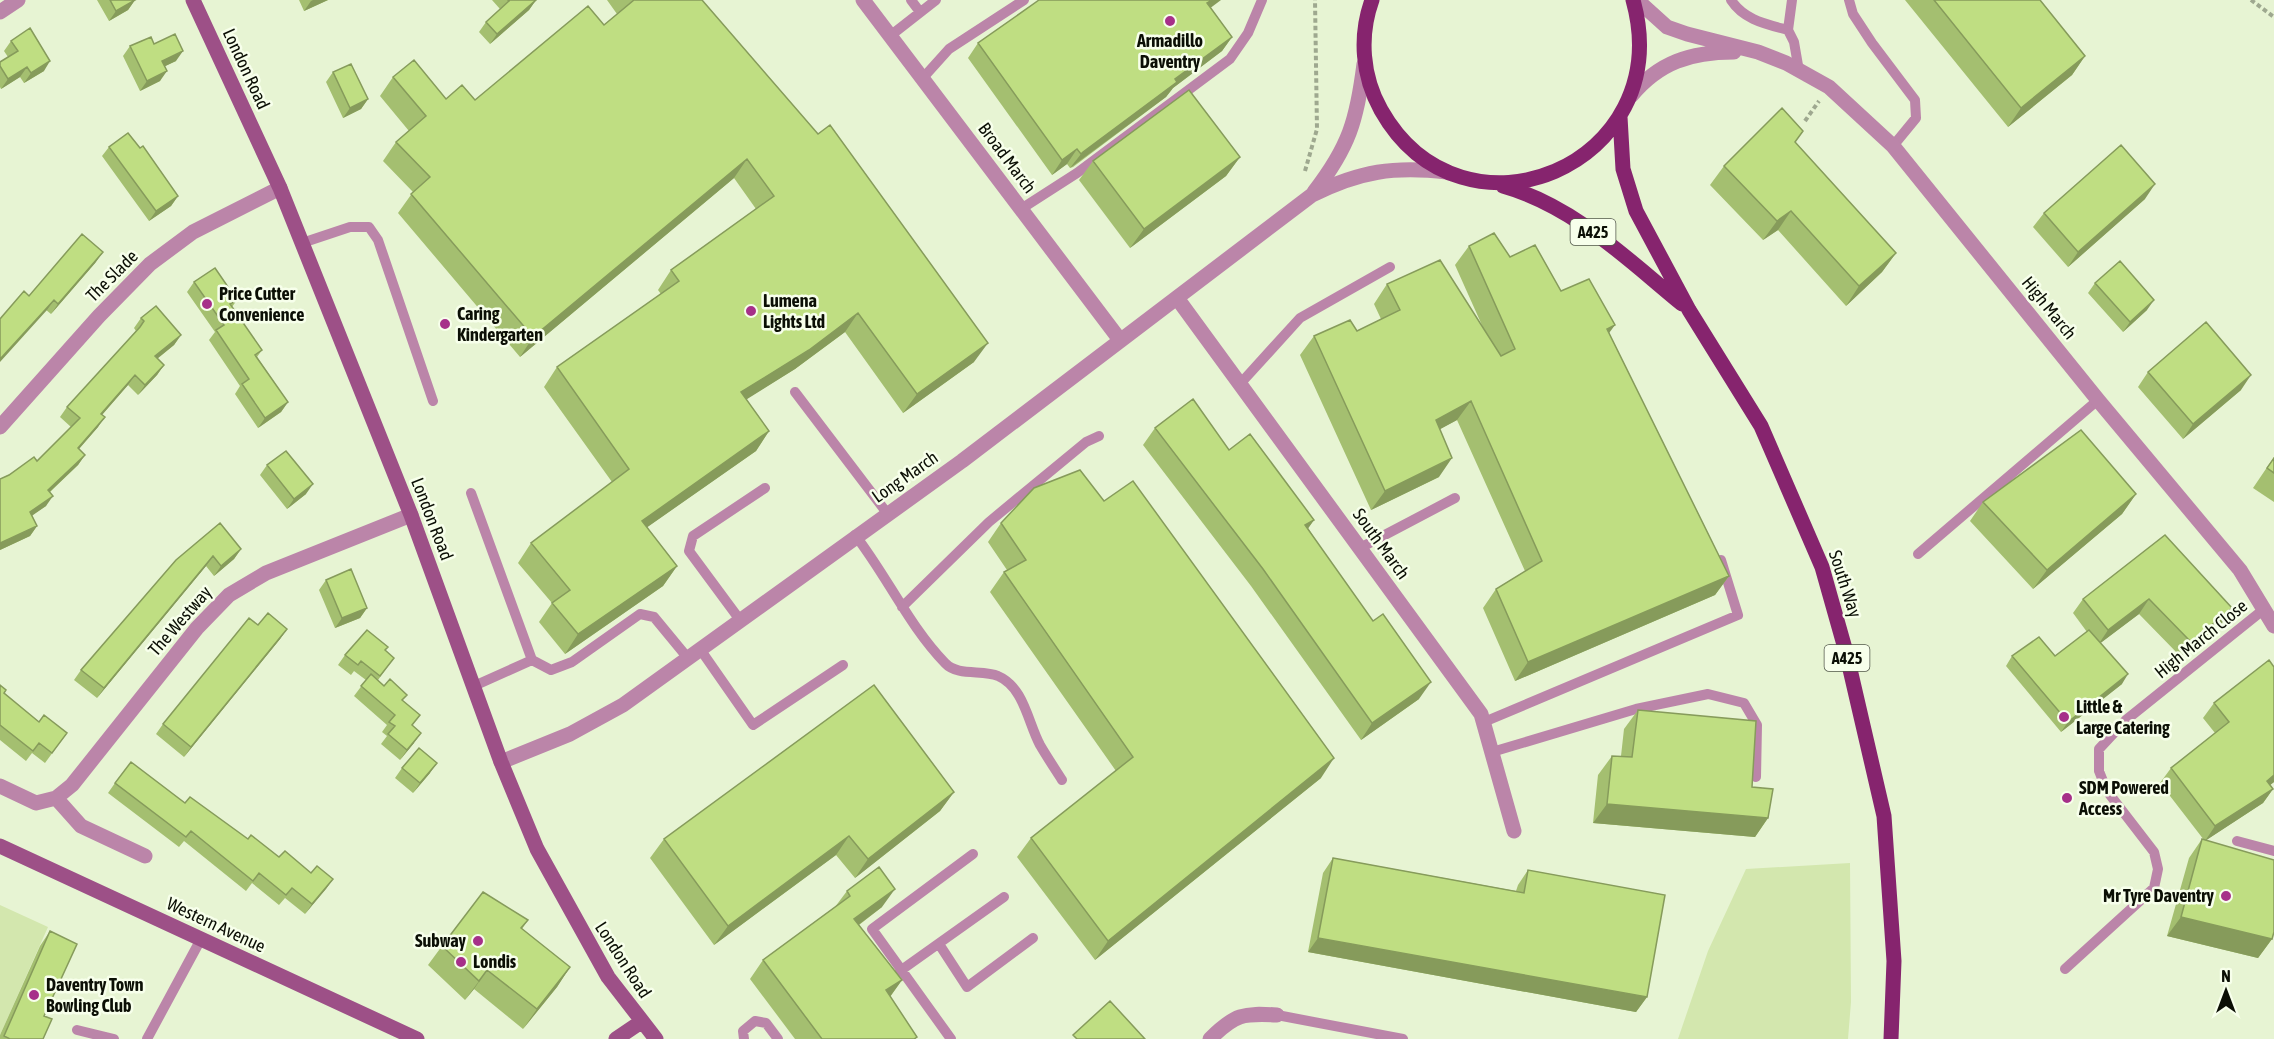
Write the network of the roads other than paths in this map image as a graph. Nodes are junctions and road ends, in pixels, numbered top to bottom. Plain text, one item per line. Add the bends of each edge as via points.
1 (18, 0) edge
2 (193, 0) edge
3 (863, 0) edge
4 (911, 0) edge
5 (936, 0) edge
6 (1024, 0) edge
7 (1262, 0) edge
8 (1635, 0) edge
9 (1731, 0) edge
10 (1792, 0) edge
11 (1849, 0) edge
12 (1369, 5) edge
13 (0, 12) edge
14 (921, 12) junction
15 (1788, 30) junction
16 (890, 36) junction
17 (1758, 52) junction
18 (1365, 62) junction
19 (1799, 71) junction
20 (922, 79) junction
21 (1631, 96) junction
22 (1620, 117) junction
23 (1893, 146) junction
24 (1447, 171) junction
25 (1482, 182) junction
26 (280, 188) junction
27 (1312, 195) junction
28 (1021, 209) junction
29 (302, 243) junction
30 (1390, 267) dead end
31 (1177, 298) junction
32 (1689, 310) junction
33 (1120, 340) junction
34 (1240, 384) junction
35 (795, 392) dead end
36 (433, 400) dead end
37 (2098, 400) junction
38 (0, 427) edge
39 (1099, 436) dead end
40 (765, 488) dead end
41 (471, 493) dead end
42 (1455, 498) dead end
43 (887, 513) junction
44 (411, 515) junction
45 (855, 536) junction
46 (1360, 548) junction
47 (1918, 554) dead end
48 (1722, 560) edge
49 (902, 607) junction
50 (2263, 610) junction
51 (740, 620) junction
52 (2274, 626) edge
53 (693, 653) junction
54 (531, 660) junction
55 (843, 665) dead end
56 (474, 686) junction
57 (1484, 722) junction
58 (1492, 752) junction
59 (501, 762) junction
60 (1755, 777) edge
61 (1062, 780) dead end
62 (0, 786) edge
63 (56, 798) junction
64 (1514, 831) dead end
65 (2237, 841) dead end
66 (0, 846) edge
67 (2274, 851) edge
68 (973, 854) dead end
69 (145, 856) dead end
70 (1004, 897) dead end
71 (1033, 938) dead end
72 (201, 939) junction
73 (939, 944) junction
74 (2065, 969) dead end
75 (900, 971) junction
76 (1277, 1015) joint
77 (641, 1022) junction
78 (77, 1030) dead end
79 (114, 1039) edge
80 (147, 1039) edge
81 (417, 1039) edge
82 (616, 1039) edge
83 (656, 1039) edge
84 (744, 1039) edge
85 (778, 1039) edge
86 (951, 1039) edge
87 (1210, 1039) edge
88 (1404, 1039) edge
89 (1891, 1039) edge

1 - 13 street
2 - 26 main road, London Road
3 - 16 street, Broad March
4 - 14 lane
5 - 14 lane
6 - 20 lane via 949,49
7 - 28 lane via 1248,33 1230,59 1077,173
8 - 17 street, High March via 1667,27
8 - 21 main road via 1641,45
9 - 15 lane via 1736,9 1755,21
10 - 15 lane
11 - 23 lane via 1853,14 1872,43 1915,100 1916,118
12 - 18 main road
14 - 16 lane
15 - 19 lane
16 - 20 street, Broad March
17 - 19 street, High March
17 - 21 street, High March via 1687,56 1652,74
18 - 24 main road via 1374,96 1391,128 1416,153
18 - 27 street, Long March via 1344,150
19 - 23 street, High March via 1829,87
20 - 28 street, Broad March
21 - 22 main road
22 - 25 main road via 1600,142 1575,162 1546,176 1515,182
22 - 32 main road, South Way / A425 via 1623,169 1630,196
23 - 37 street, High March
24 - 25 main road
24 - 27 street, Long March via 1383,170 1339,182
25 - 32 main road, South Way / A425 via 1526,193 1570,215
26 - 29 main road, London Road
26 - 38 street, The Slade via 193,232 150,264
27 - 31 street, Long March
28 - 33 street, Broad March
29 - 36 lane via 350,227 369,227 378,240
29 - 44 main road, London Road
30 - 34 lane via 1300,318
31 - 33 street, Long March
31 - 34 street, South March
32 - 89 main road, South Way / A425 via 1761,426 1822,567 1840,631 1884,816 1894,961
33 - 43 street, Long March
34 - 46 street, South March
35 - 43 lane
37 - 47 lane
37 - 50 street, High March via 2240,570
39 - 49 lane via 1068,456 989,522
40 - 51 lane via 693,536 689,551
41 - 54 lane
42 - 46 lane
43 - 45 street, Long March
44 - 56 main road, London Road
44 - 63 street, The Westway via 266,573 229,595 197,628 72,785
45 - 49 lane
45 - 51 street, Long March
46 - 57 street, South March
48 - 57 lane via 1738,615
49 - 61 lane via 947,666 998,676 1019,695 1040,744
50 - 52 street, High March
50 - 74 lane, High March Close via 2126,720 2099,749 2099,771 2107,791 2154,852 2158,869 2154,888
51 - 53 street, Long March
53 - 54 lane via 654,617 640,614 572,662 551,670
53 - 55 lane via 753,725
53 - 59 street, Long March via 623,705 570,734
54 - 56 lane
56 - 59 main road, London Road
57 - 58 street, South March
58 - 60 lane via 1636,709 1708,694 1744,703 1757,725
58 - 64 street, South March
59 - 77 main road, London Road via 537,849 575,922
62 - 63 street via 36,803
63 - 69 street via 81,826
65 - 67 lane
66 - 72 main road, Western Avenue
68 - 75 lane via 872,929
70 - 73 lane
71 - 73 lane via 968,987
72 - 80 lane
72 - 81 main road, Western Avenue
73 - 75 lane
75 - 86 lane
76 - 87 street via 1251,1014 1228,1021
76 - 88 lane
77 - 82 main road
77 - 83 main road, London Road
78 - 79 lane
84 - 85 lane via 743,1031 755,1021 766,1023

